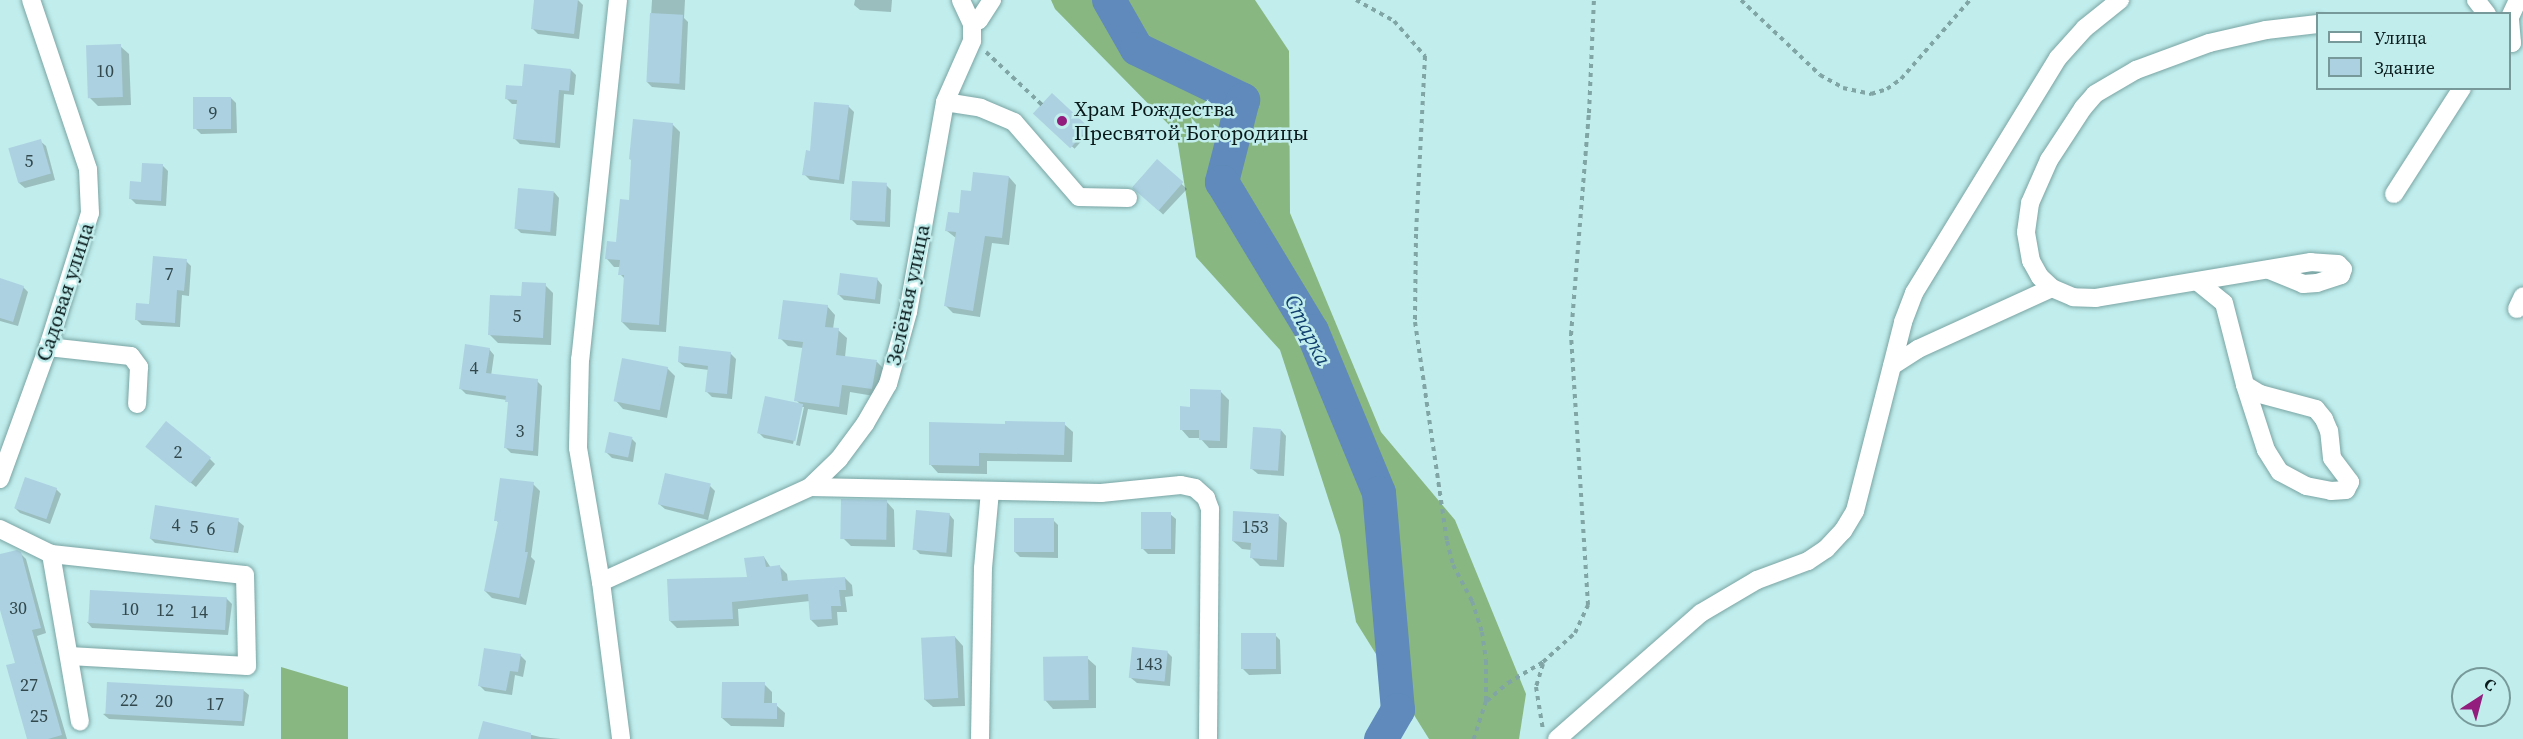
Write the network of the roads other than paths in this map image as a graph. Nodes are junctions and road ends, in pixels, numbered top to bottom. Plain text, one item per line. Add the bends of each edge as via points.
1 (31, 0) edge
2 (618, 0) edge
3 (961, 0) edge
4 (992, 0) edge
5 (2121, 0) edge
6 (2476, 0) edge
7 (2518, 0) edge
8 (2485, 12) edge
9 (2511, 16) edge
10 (2316, 24) edge
11 (2511, 24) edge
12 (972, 32) junction
13 (2514, 44) edge
14 (2461, 90) edge
15 (945, 102) junction
16 (2394, 195) dead end
17 (1128, 198) dead end
18 (2269, 270) dead end
19 (2198, 282) junction
20 (2052, 288) junction
21 (48, 347) junction
22 (1892, 366) junction
23 (2244, 384) junction
24 (137, 404) dead end
25 (0, 479) edge
26 (810, 487) junction
27 (990, 491) junction
28 (0, 529) edge
29 (51, 554) junction
30 (601, 582) junction
31 (69, 656) junction
32 (80, 722) dead end
33 (621, 739) edge
34 (980, 739) edge
35 (1208, 739) edge
36 (1557, 739) edge

1 - 21 street, Садовая улица via 88,169 90,213
2 - 30 street via 580,359 578,448
3 - 12 street
4 - 12 street, Зелёная улица
5 - 22 street via 2085,28 2058,58 2023,111 1914,293
6 - 8 street
7 - 9 street
10 - 20 street via 2209,43 2136,70 2095,94 2049,160 2030,204 2026,232 2031,261
11 - 13 street
12 - 15 street, Зелёная улица
14 - 16 street
15 - 17 street via 981,108 1014,122 1079,197
15 - 26 street, Зелёная улица via 908,312 888,384 839,459
18 - 19 street
19 - 20 street via 2096,298 2073,297
19 - 23 street via 2224,303
20 - 22 street via 1918,349
21 - 24 street via 131,356 139,367
21 - 25 street, Садовая улица
22 - 36 street via 1855,511 1843,531 1808,561 1757,580 1701,613
23 - 23 street via 2266,450 2280,472 2306,486 2346,490 2350,482 2332,458 2329,431 2316,409 2260,394
26 - 27 street
26 - 30 street, Зелёная улица
27 - 34 street via 983,568
27 - 35 street via 1101,493 1181,485 1195,488 1206,498 1210,510
28 - 29 street
29 - 31 street
29 - 31 street via 245,575 247,666
30 - 33 street
31 - 32 street

